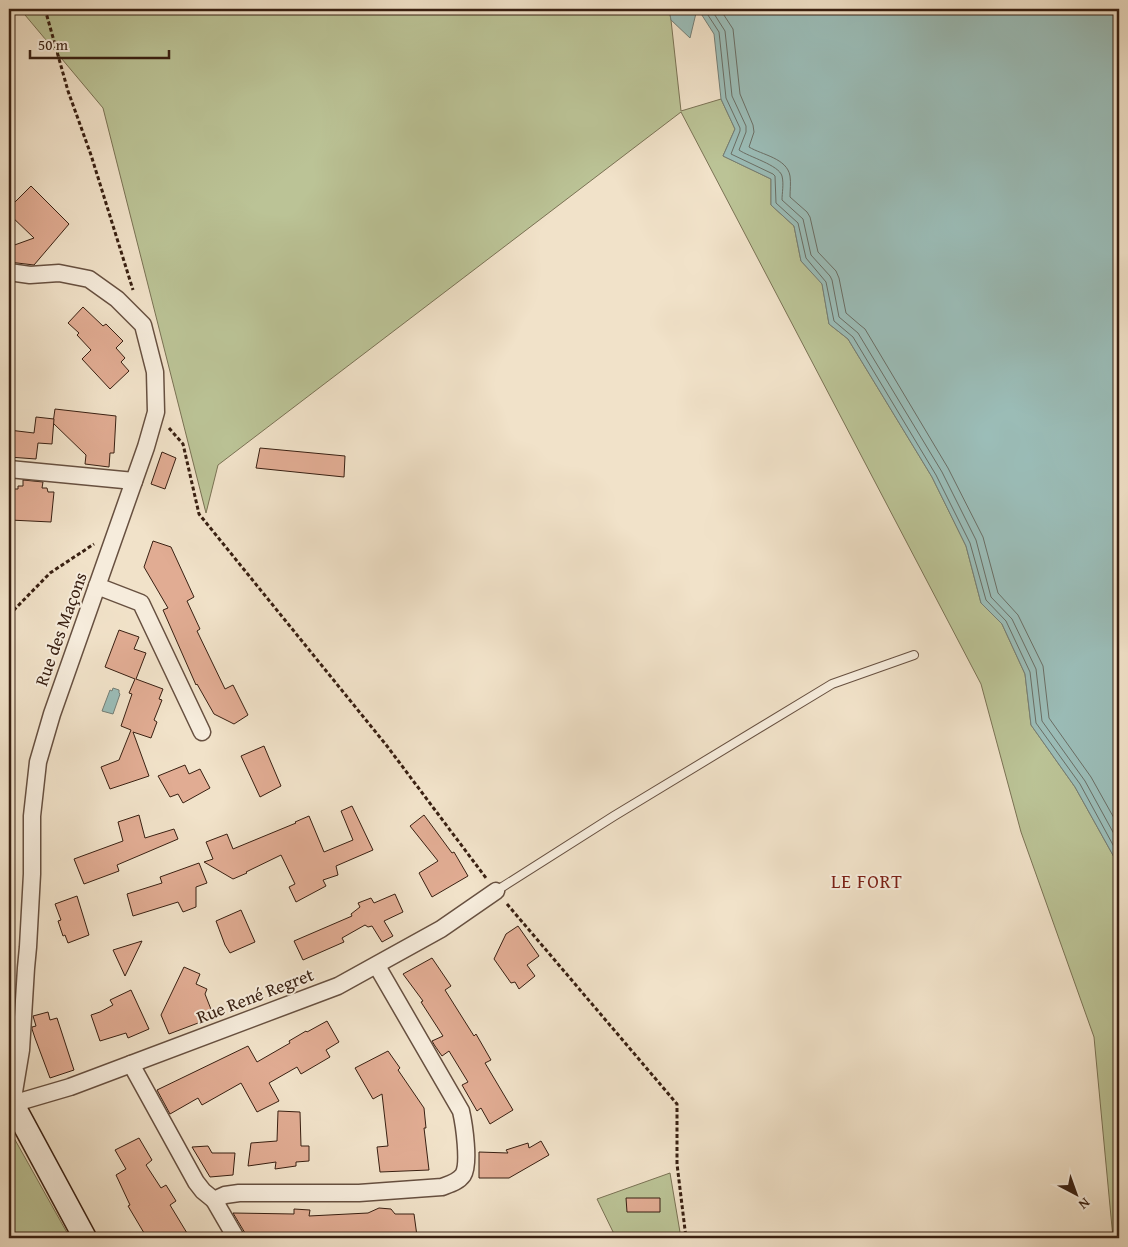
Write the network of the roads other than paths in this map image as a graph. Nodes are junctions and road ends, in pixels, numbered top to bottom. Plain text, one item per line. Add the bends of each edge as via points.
1 (9, 272) edge
2 (9, 469) edge
3 (134, 481) junction
4 (97, 586) junction
5 (914, 655) dead end
6 (202, 732) dead end
7 (496, 891) joint
8 (376, 966) junction
9 (131, 1064) junction
10 (10, 1103) edge
11 (214, 1200) junction
12 (85, 1238) edge
13 (236, 1238) edge

1 - 3 street, Rue des Maçons via 30,275 59,273 89,280 118,299 143,325 155,372 156,412
2 - 3 street
3 - 4 street, Rue des Maçons
4 - 6 street via 141,603
4 - 10 street, Rue des Maçons via 38,762 32,816 32,874 21,1050
5 - 7 lane via 832,684
7 - 8 street, Rue René Regret via 441,929
8 - 9 street, Rue René Regret via 338,986
8 - 11 street via 461,1112 467,1162 464,1174 442,1186 359,1193 239,1193
9 - 10 street, Rue René Regret via 70,1087
9 - 11 street via 196,1182
10 - 12 street
11 - 13 street

